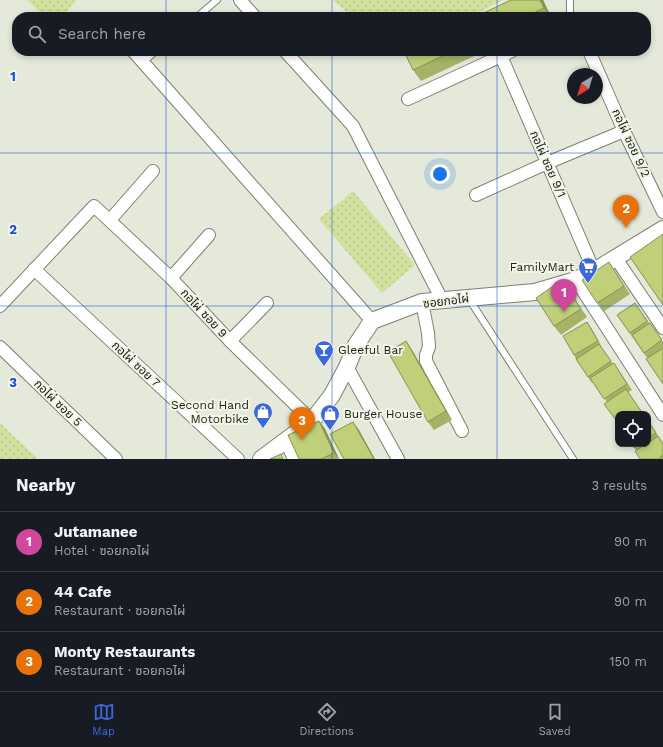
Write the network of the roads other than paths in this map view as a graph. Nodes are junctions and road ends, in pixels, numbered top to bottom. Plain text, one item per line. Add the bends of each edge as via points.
1 (217, 0) edge
2 (240, 0) edge
3 (570, 0) edge
4 (203, 12) edge
5 (251, 12) edge
6 (570, 12) edge
7 (138, 56) edge
8 (150, 56) edge
9 (290, 56) edge
10 (502, 56) edge
11 (507, 56) edge
12 (591, 56) edge
13 (143, 62) junction
14 (408, 98) dead end
15 (624, 131) junction
16 (547, 163) junction
17 (153, 171) dead end
18 (476, 195) dead end
19 (663, 212) edge
20 (110, 220) junction
21 (663, 229) edge
22 (209, 235) dead end
23 (615, 257) junction
24 (34, 269) junction
25 (594, 271) junction
26 (171, 278) junction
27 (576, 280) junction
28 (468, 298) junction
29 (442, 300) junction
30 (422, 302) junction
31 (267, 303) dead end
32 (0, 306) edge
33 (372, 322) junction
34 (663, 328) edge
35 (230, 341) junction
36 (0, 347) edge
37 (347, 367) junction
38 (663, 415) edge
39 (312, 422) junction
40 (462, 431) dead end
41 (286, 442) junction
42 (116, 459) edge
43 (238, 459) edge
44 (261, 459) edge
45 (294, 459) edge
46 (398, 459) edge
47 (573, 459) edge

1 - 4 lane
2 - 5 street
3 - 6 lane
7 - 13 street
8 - 13 lane
9 - 29 street via 353,126
10 - 14 street
11 - 16 street, กอไผ่ ซอย 9/1
12 - 15 street, กอไผ่ ซอย 9/2
13 - 33 street
15 - 16 street
15 - 19 street, กอไผ่ ซอย 9/2
16 - 18 street
16 - 25 street, กอไผ่ ซอย 9/1
17 - 20 street
20 - 24 street, กอไผ่ ซอย 9 via 94,206
20 - 26 street, กอไผ่ ซอย 9
21 - 23 street, ซอยกอไผ่
22 - 26 street
23 - 25 street, ซอยกอไผ่
23 - 34 street
24 - 32 street
24 - 43 street, กอไผ่ ซอย 7
25 - 27 street, ซอยกอไผ่
26 - 35 street, กอไผ่ ซอย 9
27 - 28 street, ซอยกอไผ่ via 535,292
27 - 38 street
28 - 29 street, ซอยกอไผ่
28 - 47 lane
29 - 30 street, ซอยกอไผ่
30 - 33 street, ซอยกอไผ่
30 - 40 street via 429,347 426,362
31 - 35 street
33 - 37 street via 356,345
35 - 39 street, กอไผ่ ซอย 9
36 - 42 street, กอไผ่ ซอย 5
37 - 39 street via 332,395
37 - 46 street
39 - 41 street
41 - 44 street
41 - 45 street

